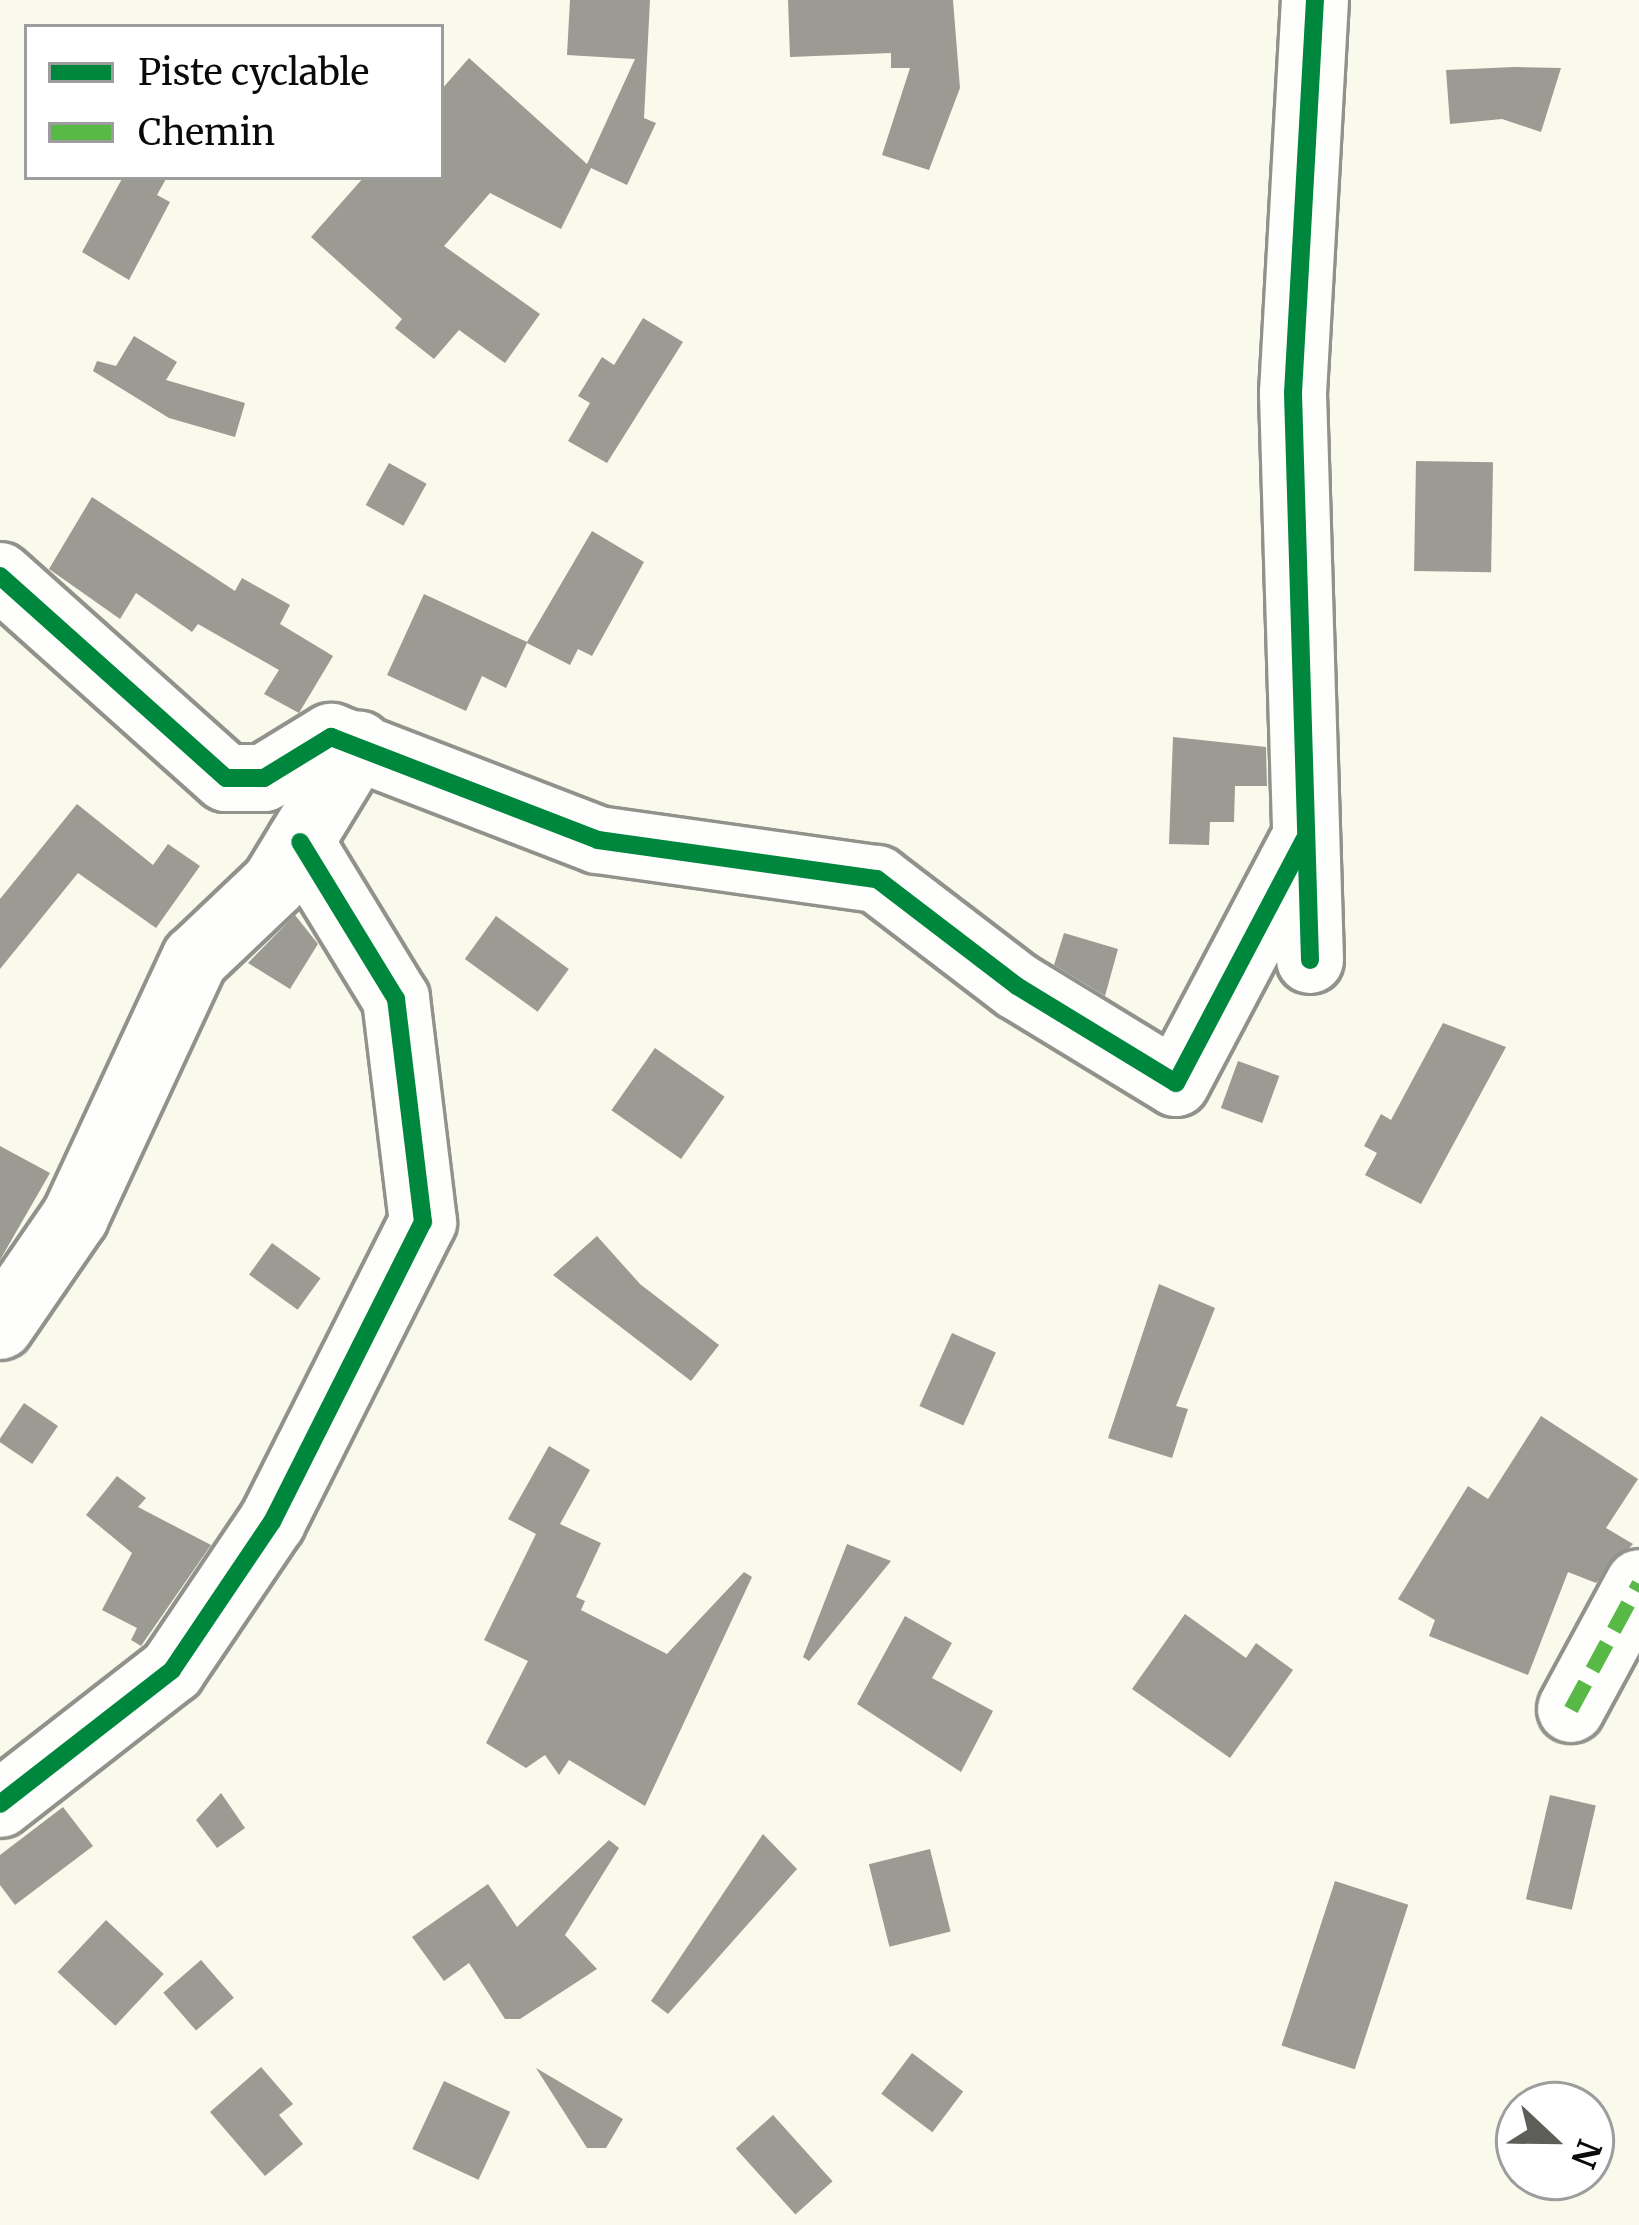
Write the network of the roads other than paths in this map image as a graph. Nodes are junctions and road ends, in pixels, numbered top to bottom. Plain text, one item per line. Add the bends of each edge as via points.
1 (1315, 0) edge
2 (0, 576) edge
3 (358, 746) junction
4 (1304, 841) junction
5 (300, 842) junction
6 (1310, 960) dead end
7 (0, 1326) edge
8 (1639, 1583) edge
9 (1571, 1709) dead end
10 (0, 1804) edge

1 - 4 street via 1293,393
2 - 3 street via 226,778 264,778 331,737
3 - 4 street via 598,840 877,879 1017,986 1176,1083
3 - 5 street
4 - 6 street
5 - 7 street via 275,883 195,959 75,1217
5 - 10 street via 397,999 423,1222 272,1522 172,1670
8 - 9 street

